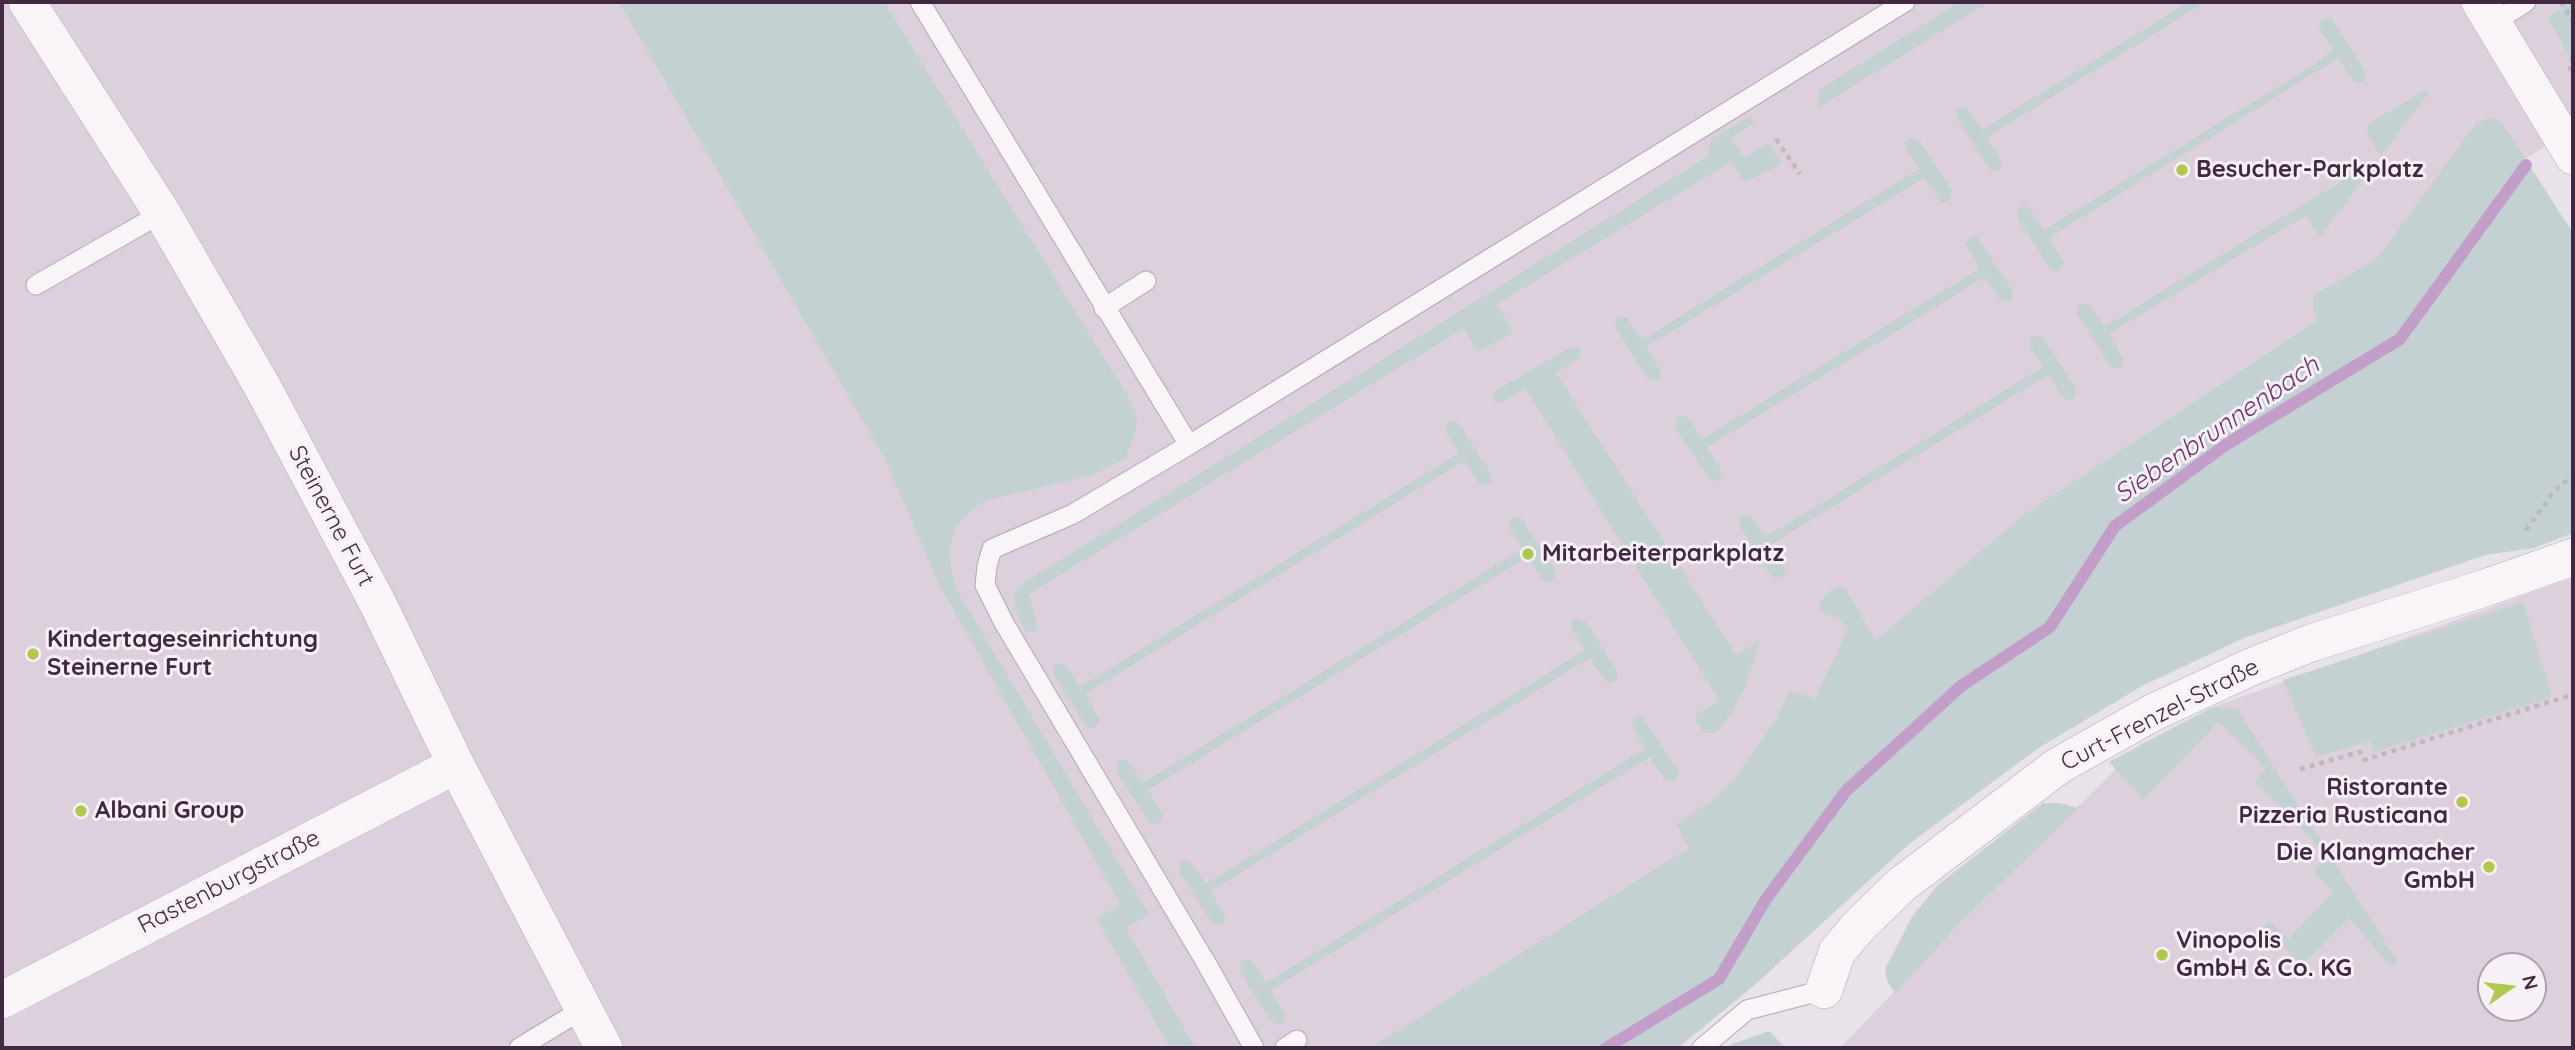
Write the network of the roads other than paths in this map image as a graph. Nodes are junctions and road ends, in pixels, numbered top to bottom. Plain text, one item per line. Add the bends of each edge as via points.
1 (27, 2) edge
2 (920, 2) edge
3 (1905, 2) edge
4 (2526, 2) edge
5 (2486, 12) edge
6 (2573, 156) edge
7 (162, 213) junction
8 (1146, 281) dead end
9 (36, 285) dead end
10 (1104, 308) junction
11 (1189, 445) junction
12 (2573, 557) edge
13 (456, 765) junction
14 (1824, 990) joint
15 (2, 1000) edge
16 (583, 1009) junction
17 (519, 1048) edge
18 (604, 1048) edge
19 (1254, 1048) edge
20 (1702, 1048) edge

1 - 7 street, Steinerne Furt
2 - 10 lane
3 - 11 lane
4 - 5 lane
5 - 6 street
7 - 9 lane
7 - 13 street, Steinerne Furt via 262,386 378,604
8 - 10 lane
10 - 11 lane
11 - 19 lane via 1073,514 992,549 985,584
12 - 14 street, Curt-Frenzel-Straße via 2251,667 2152,713 2058,766 1901,886 1858,927 1837,952
13 - 15 street, Rastenburgstraße
13 - 16 street, Steinerne Furt
14 - 20 lane via 1747,1010
16 - 17 lane
16 - 18 street, Steinerne Furt

